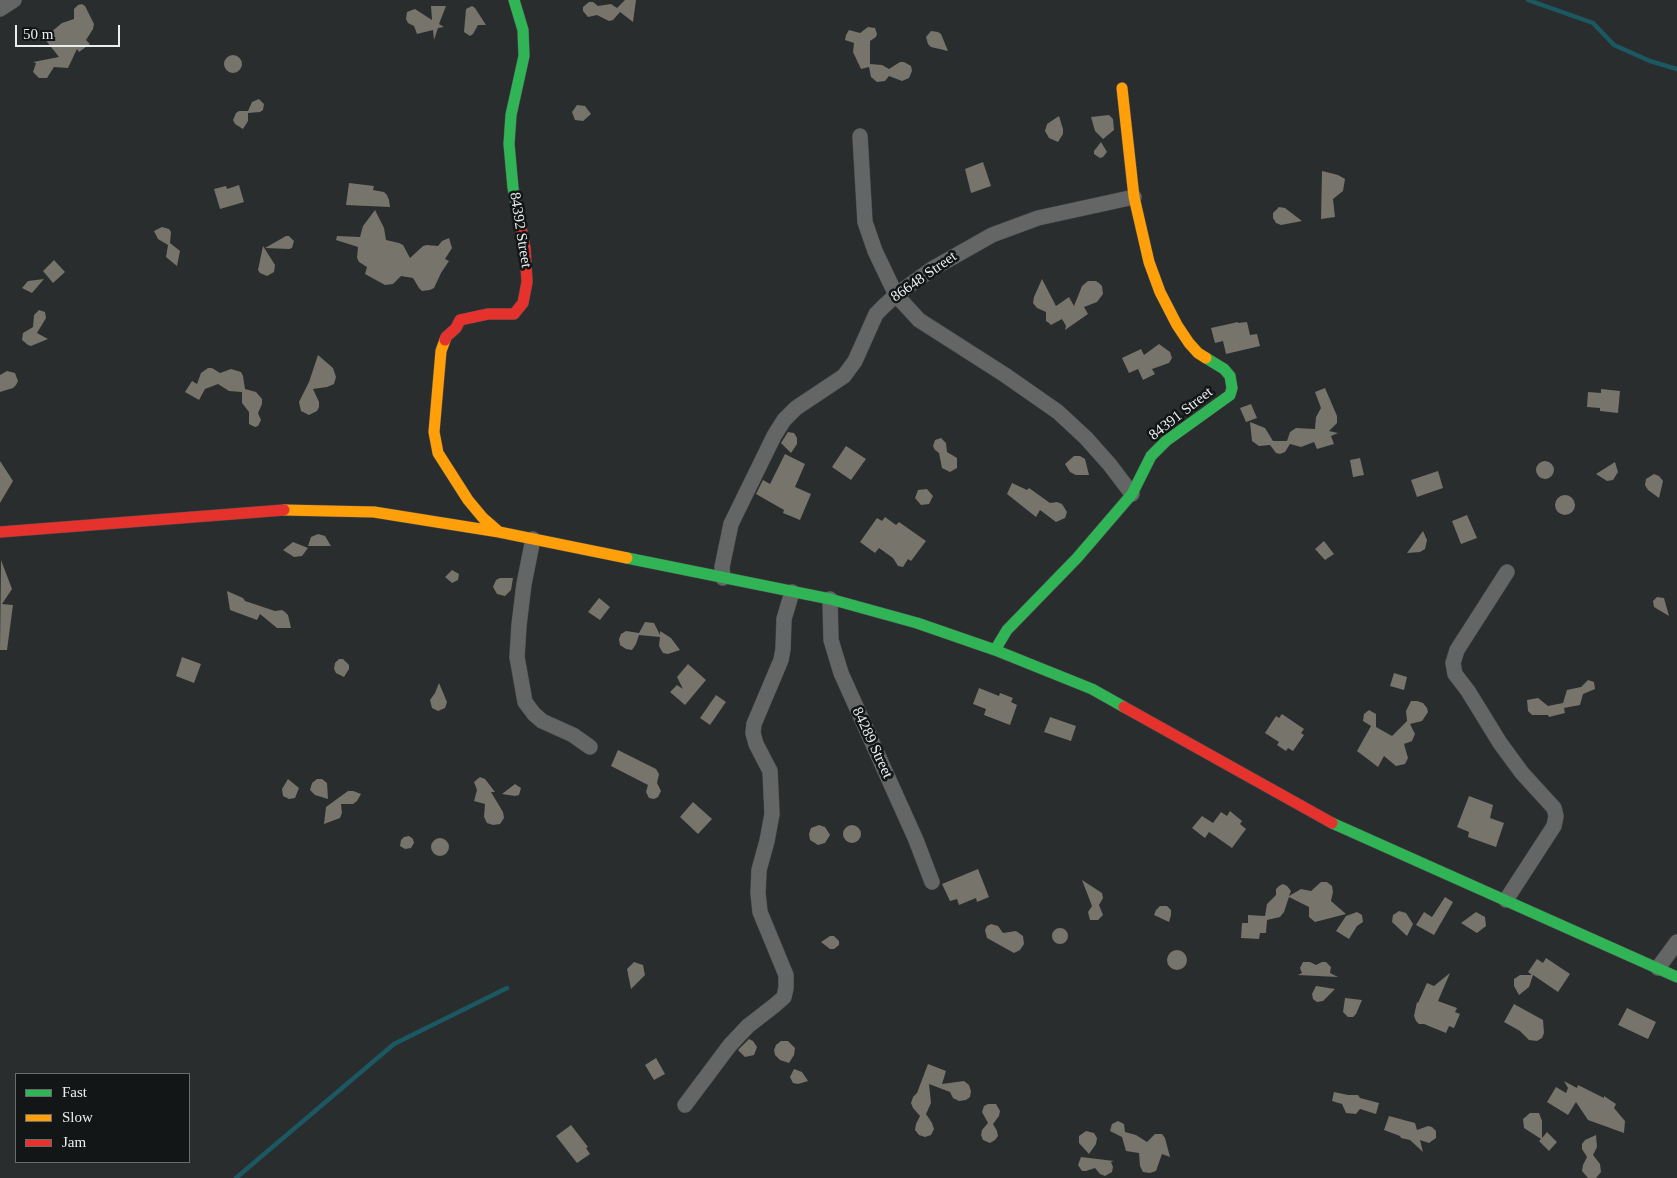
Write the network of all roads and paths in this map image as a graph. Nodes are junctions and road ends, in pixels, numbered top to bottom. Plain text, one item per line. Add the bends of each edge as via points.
1 (14, 0) edge
2 (514, 0) edge
3 (0, 9) edge
4 (1122, 88) dead end
5 (860, 136) dead end
6 (1134, 197) junction
7 (896, 295) junction
8 (1132, 494) junction
9 (0, 532) edge
10 (499, 532) junction
11 (533, 539) junction
12 (1507, 572) dead end
13 (722, 578) junction
14 (792, 592) junction
15 (830, 600) junction
16 (995, 650) junction
17 (590, 747) dead end
18 (932, 882) dead end
19 (1506, 900) junction
20 (1677, 942) edge
21 (1658, 968) junction
22 (1677, 977) edge
23 (685, 1105) dead end

1 - 3 street
2 - 10 street, 84392 Street via 523,30 524,56 511,115 509,144 513,188 525,248 526,289 523,303 514,314 488,314 460,320 446,337 441,351 434,432 438,453 468,500
4 - 6 street, 84391 Street
5 - 7 street via 865,222
6 - 7 street, 86648 Street via 1038,218 992,234 932,269
6 - 8 street, 84391 Street via 1141,233 1160,292 1189,343 1198,353 1224,369 1230,376 1232,388 1224,400 1166,441 1152,456
7 - 8 street via 919,320 1058,412 1098,452
7 - 13 street, 86648 Street via 876,314 855,361 844,376 796,408 774,436 731,524
8 - 16 street, 84391 Street via 1077,558 1007,630
9 - 10 street via 282,510 374,512
10 - 11 street
11 - 13 street
11 - 17 street via 519,625 518,657 525,702 542,721
12 - 19 street via 1461,643 1453,664 1455,674 1500,743 1554,808 1556,816 1554,826
13 - 14 street
14 - 15 street
14 - 23 street via 784,619 781,660 753,733 770,771 772,798 772,814 759,870 760,912 786,975 786,988 784,997 730,1045
15 - 16 street via 917,623
15 - 18 street, 84289 Street via 831,640 841,674
16 - 19 street via 1092,688 1325,820
19 - 21 street
20 - 21 street
21 - 22 street

